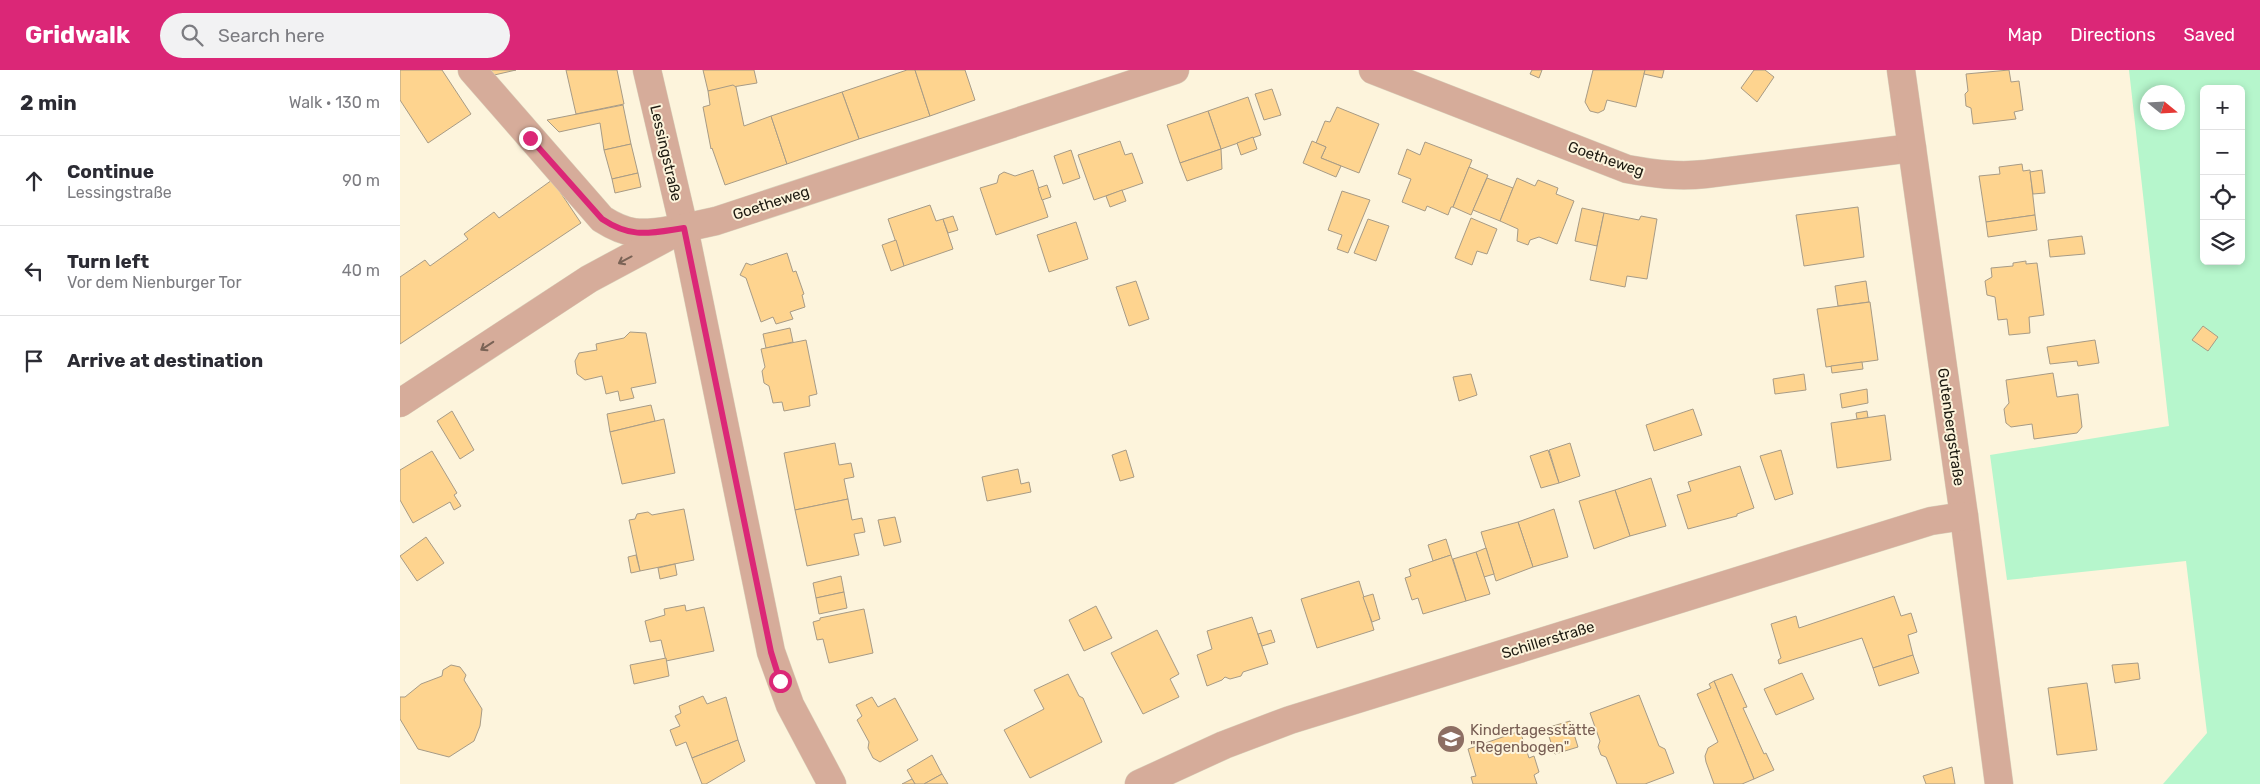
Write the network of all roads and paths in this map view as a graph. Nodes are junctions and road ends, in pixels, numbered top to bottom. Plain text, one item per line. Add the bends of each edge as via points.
1 (472, 70) edge
2 (648, 70) edge
3 (1175, 70) edge
4 (1373, 70) edge
5 (1901, 70) edge
6 (1912, 148) junction
7 (684, 228) junction
8 (400, 403) edge
9 (1964, 516) junction
10 (832, 784) edge
11 (1139, 784) edge
12 (1999, 784) edge

1 - 7 street via 602,219 621,230 642,235
2 - 7 street, Lessingstraße
3 - 7 street, Goetheweg via 726,218
4 - 6 street, Goetheweg via 1627,169 1656,175 1699,175
5 - 6 street, Gutenbergstraße
6 - 9 street, Gutenbergstraße
7 -> 8 street, Goetheweg via 589,279
7 - 10 street, Lessingstraße via 771,652 790,705
9 - 11 street, Schillerstraße via 1930,521 1290,720 1224,745
9 - 12 street, Gutenbergstraße

